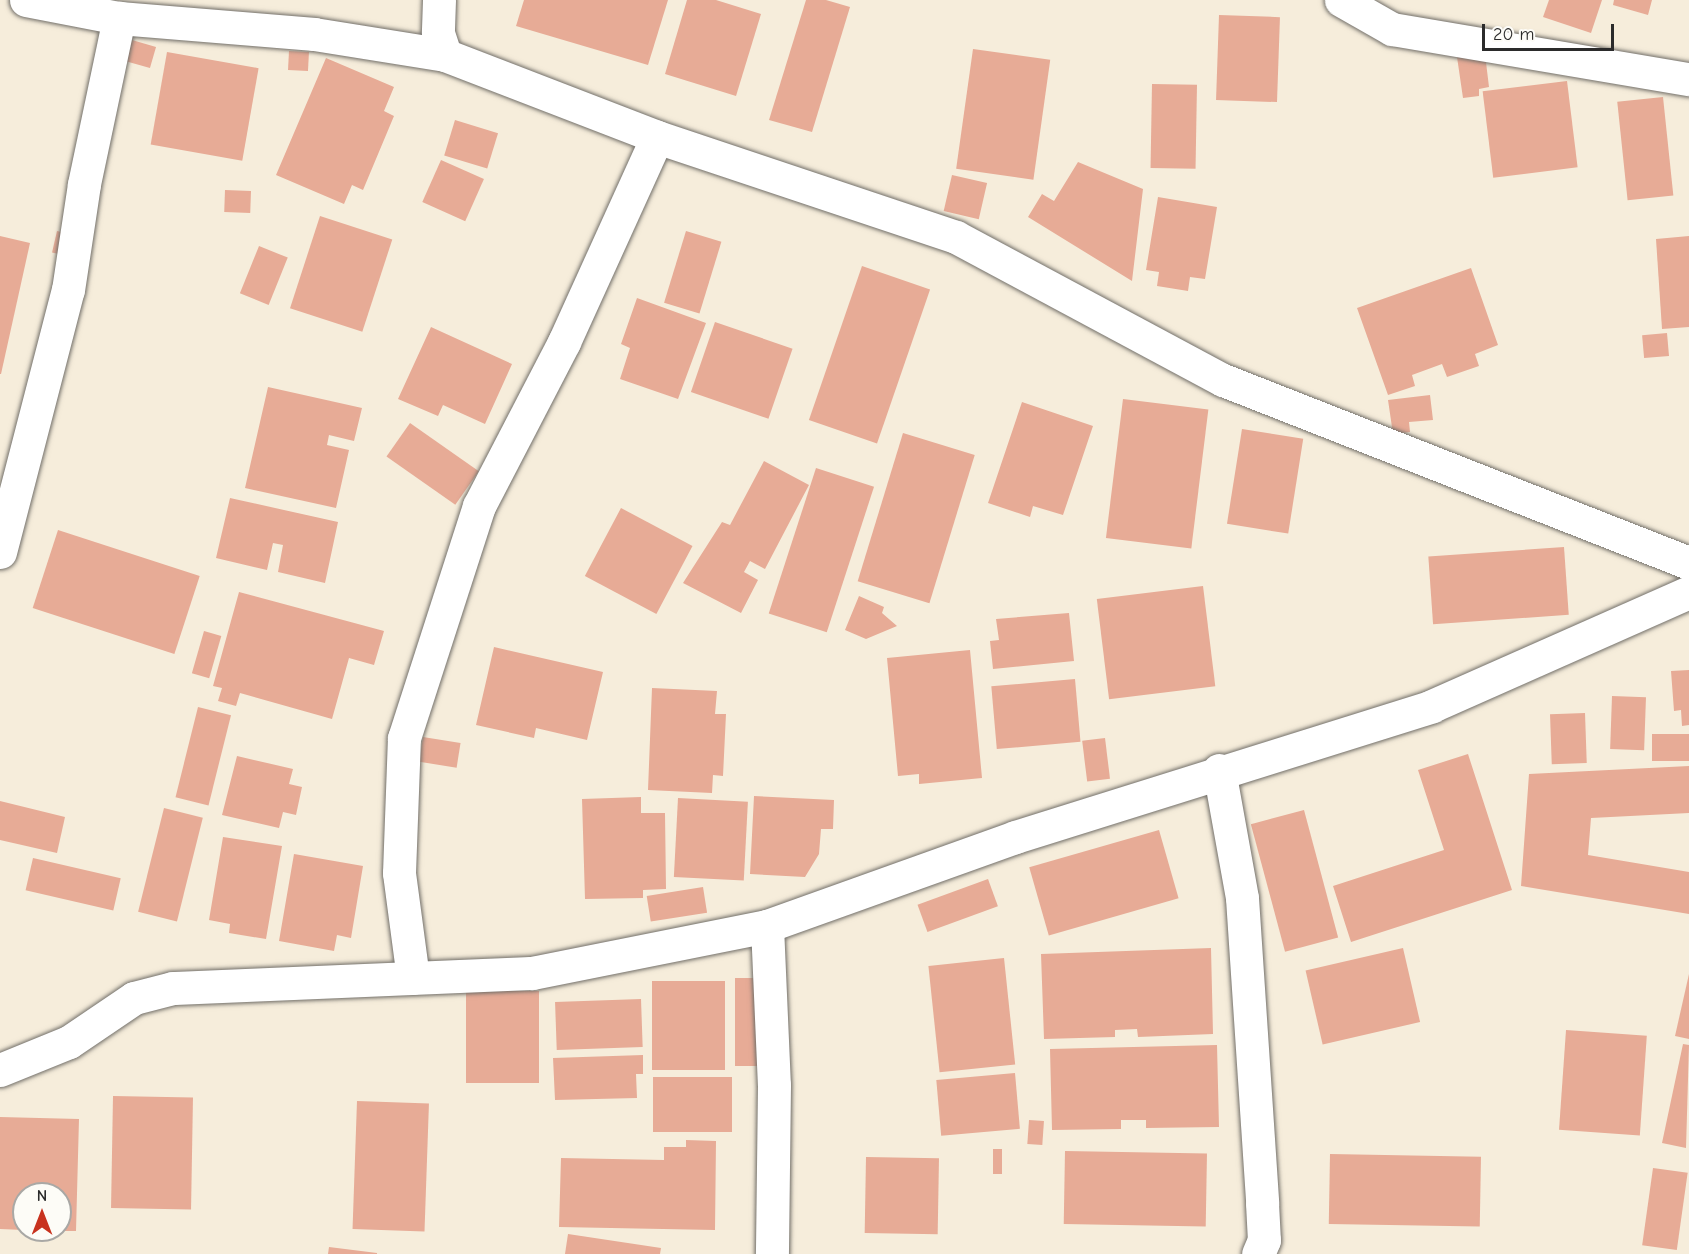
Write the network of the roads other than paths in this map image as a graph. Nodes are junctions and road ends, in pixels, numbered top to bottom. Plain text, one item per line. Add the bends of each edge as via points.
1 (26, 0) edge
2 (439, 0) edge
3 (1341, 0) edge
4 (119, 18) junction
5 (445, 55) junction
6 (1689, 79) edge
7 (657, 137) junction
8 (0, 552) edge
9 (1689, 563) edge
10 (1689, 592) edge
11 (1219, 770) junction
12 (767, 926) junction
13 (412, 978) junction
14 (0, 1070) edge
15 (772, 1254) edge
16 (1258, 1254) edge

1 - 4 street
2 - 5 street via 438,33
3 - 6 street via 1392,29
4 - 5 street via 314,34
4 - 8 street via 84,184 68,290
5 - 7 street
7 - 9 street via 956,237 1223,380
7 - 13 street via 564,342 479,506 404,738 399,873
10 - 11 street via 1432,706
11 - 12 street via 1015,837
11 - 16 street via 1242,898 1263,1212 1264,1240
12 - 13 street via 532,973
12 - 15 street via 774,1085
13 - 14 street via 173,988 134,998 69,1042

